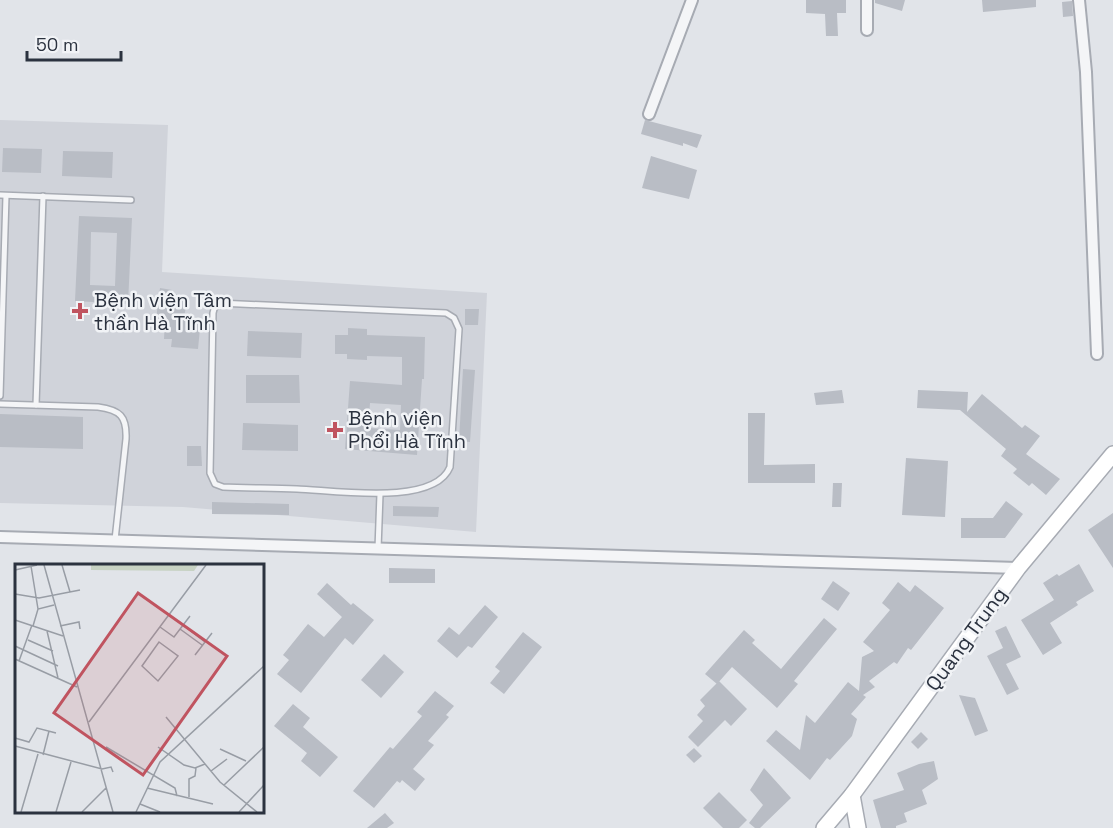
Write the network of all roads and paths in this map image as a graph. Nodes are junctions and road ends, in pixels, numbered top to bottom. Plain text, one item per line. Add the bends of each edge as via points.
1 (692, 0) edge
2 (867, 0) edge
3 (1079, 0) edge
4 (867, 30) dead end
5 (649, 114) dead end
6 (3, 196) edge
7 (43, 196) junction
8 (131, 200) dead end
9 (1097, 354) dead end
10 (0, 396) edge
11 (0, 404) edge
12 (36, 405) junction
13 (1113, 454) edge
14 (380, 494) junction
15 (0, 537) edge
16 (115, 540) junction
17 (378, 549) junction
18 (1018, 568) junction
19 (852, 795) junction
20 (824, 828) edge
21 (858, 828) edge

1 - 5 street
2 - 4 street
3 - 9 street via 1086,72
6 - 7 lane
6 - 10 lane
7 - 8 lane
7 - 12 lane
11 - 12 lane
12 - 16 lane via 106,408 124,420 126,439
13 - 18 main road, Quang Trung
14 - 14 lane via 215,484 210,473 216,305 446,313 454,318 459,329 448,473 431,485
14 - 17 lane
15 - 16 street
16 - 17 street
17 - 18 street
18 - 19 main road, Quang Trung
19 - 20 main road, Quang Trung
19 - 21 main road

